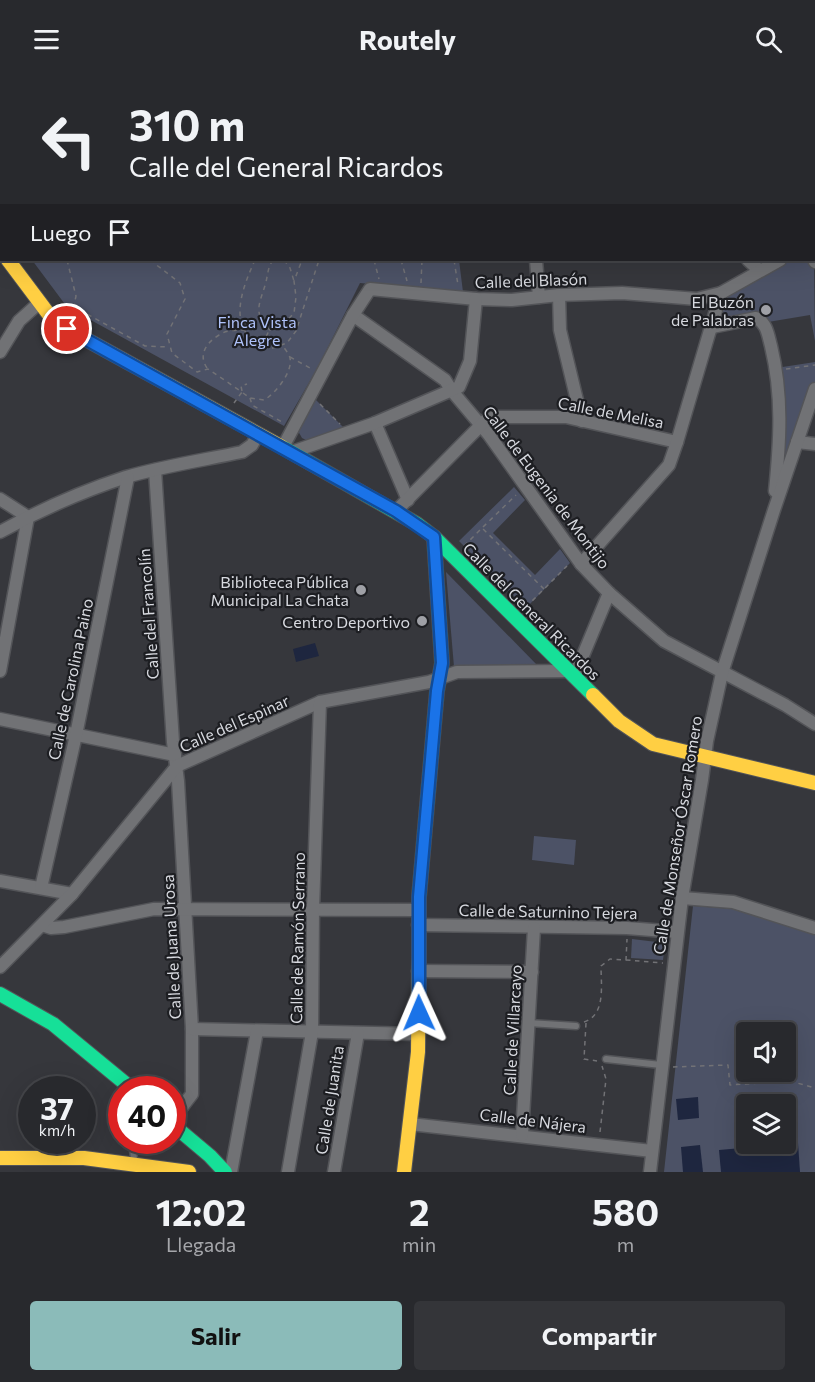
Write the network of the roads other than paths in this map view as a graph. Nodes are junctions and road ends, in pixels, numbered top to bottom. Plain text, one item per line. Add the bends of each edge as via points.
1 (9, 261) edge
2 (536, 261) edge
3 (749, 261) edge
4 (778, 261) edge
5 (759, 270) junction
6 (721, 293) junction
7 (559, 295) junction
8 (539, 297) junction
9 (476, 300) junction
10 (39, 303) junction
11 (353, 315) junction
12 (712, 327) junction
13 (0, 351) edge
14 (815, 389) edge
15 (452, 391) junction
16 (582, 421) junction
17 (375, 423) junction
18 (482, 425) junction
19 (258, 434) junction
20 (677, 442) junction
21 (797, 442) junction
22 (815, 444) edge
23 (287, 450) junction
24 (155, 470) junction
25 (128, 477) junction
26 (0, 499) edge
27 (408, 500) junction
28 (774, 510) junction
29 (396, 511) junction
30 (28, 517) junction
31 (0, 532) edge
32 (434, 537) junction
33 (576, 563) junction
34 (609, 593) junction
35 (1, 664) edge
36 (722, 673) junction
37 (571, 674) junction
38 (441, 677) junction
39 (320, 702) junction
40 (0, 719) edge
41 (815, 724) edge
42 (76, 735) junction
43 (705, 758) junction
44 (176, 760) junction
45 (815, 783) edge
46 (0, 881) edge
47 (41, 888) junction
48 (72, 894) junction
49 (682, 898) junction
50 (186, 908) junction
51 (313, 909) junction
52 (418, 910) junction
53 (42, 925) junction
54 (418, 925) junction
55 (534, 928) junction
56 (815, 928) edge
57 (677, 932) junction
58 (0, 968) edge
59 (418, 971) junction
60 (532, 972) junction
61 (0, 994) edge
62 (529, 1023) junction
63 (577, 1025) road end
64 (192, 1029) junction
65 (257, 1031) junction
66 (312, 1032) junction
67 (358, 1033) junction
68 (419, 1034) junction
69 (606, 1059) dead end
70 (667, 1066) junction
71 (117, 1076) edge
72 (186, 1105) edge
73 (410, 1124) junction
74 (522, 1135) junction
75 (186, 1137) edge
76 (652, 1151) junction
77 (133, 1154) edge
78 (0, 1158) edge
79 (134, 1164) junction
80 (92, 1165) edge
81 (187, 1169) edge
82 (225, 1172) edge
83 (231, 1172) edge
84 (288, 1172) edge
85 (334, 1172) edge
86 (404, 1172) edge
87 (650, 1172) edge

1 - 10 street, Calle del General Ricardos
2 - 8 street
3 - 5 street
4 - 5 street, Calle del Blasón
5 - 6 street, Calle del Blasón
6 - 7 street, Calle del Blasón via 697,298 622,293
6 - 12 street
7 - 8 street, Calle del Blasón
7 - 16 street via 560,330
8 - 9 street, Calle del Blasón
9 - 11 street, Calle del Blasón via 370,289
9 - 15 street via 470,361 459,387
10 - 13 street via 19,321
10 - 19 street, Calle del General Ricardos via 67,329
11 - 15 street, Calle de Eugenia de Montijo via 445,380
11 - 23 street, Calle del Blasón
12 - 20 street
12 - 28 street, Calle de Monseñor Óscar Romero via 756,318 766,329 780,405
14 - 21 street, Calle de Monseñor Óscar Romero
15 - 17 street
15 - 18 street, Calle de Eugenia de Montijo
16 - 18 street, Calle de Melisa via 566,417 496,417
16 - 20 street, Calle de Melisa
17 - 23 street
17 - 27 street
18 - 27 street, Calle de Melisa
18 - 33 street, Calle de Eugenia de Montijo
19 - 23 street, Calle del General Ricardos
19 - 24 street via 242,452
20 - 33 street via 669,465
21 - 22 street
21 - 28 street, Calle de Monseñor Óscar Romero
23 - 29 street, Calle del General Ricardos
24 - 25 street
24 - 44 street, Calle del Francolín
25 - 30 street
25 - 42 street, Calle de Carolina Paino
26 - 30 street
27 - 29 street, Calle de Melisa
28 - 36 street, Calle de Monseñor Óscar Romero
29 - 32 street, Calle del General Ricardos
30 - 31 street
30 - 35 street
32 - 37 street, Calle del General Ricardos
32 - 38 street
33 - 34 street, Calle de Eugenia de Montijo
34 - 36 street, Calle de Eugenia de Montijo via 664,641
34 - 37 street
36 - 41 street, Calle de Eugenia de Montijo
36 - 43 street, Calle de Monseñor Óscar Romero
37 - 38 street, Calle del Espinar via 457,672
37 - 43 street, Calle del General Ricardos via 619,721 653,744
38 - 39 street, Calle del Espinar
38 - 52 street
39 - 44 street, Calle del Espinar
39 - 51 street, Calle de Ramón Serrano
40 - 42 street
42 - 44 street
42 - 47 street, Calle de Carolina Paino
43 - 45 street, Calle del General Ricardos
43 - 49 street, Calle de Monseñor Óscar Romero
44 - 48 street, Calle del Espinar
44 - 50 street, Calle de Juana Urosa
46 - 47 street
47 - 48 street
48 - 53 street, Calle del Espinar
49 - 56 street via 733,902
49 - 57 street, Calle de Monseñor Óscar Romero
50 - 51 street
50 - 53 street via 154,909 64,927
50 - 64 street, Calle de Juana Urosa
51 - 52 street
51 - 66 street, Calle de Ramón Serrano
52 - 54 street
53 - 58 street, Calle del Espinar
54 - 55 street, Calle de Saturnino Tejera
54 - 59 street
55 - 57 street, Calle de Saturnino Tejera
55 - 60 street, Calle de Villarcayo
57 - 70 street, Calle de Monseñor Óscar Romero
59 - 60 street
59 - 68 street
60 - 62 street, Calle de Villarcayo
61 - 71 street via 69,1035
62 - 63 lane
62 - 74 street, Calle de Villarcayo
64 - 65 street
64 - 72 street, Calle de Juana Urosa via 192,1094
65 - 66 street
65 - 83 street
66 - 67 street
66 - 84 street, Calle de Ramón Serrano
67 - 68 street
67 - 85 street, Calle de Juanita
68 - 73 street
69 - 70 lane
70 - 76 street, Calle de Monseñor Óscar Romero
73 - 74 street, Calle de Nájera
73 - 86 street
74 - 76 street, Calle de Nájera
75 - 82 street
76 - 87 street, Calle de Monseñor Óscar Romero
77 - 79 lane
78 - 80 street
79 - 80 street
79 - 81 street

